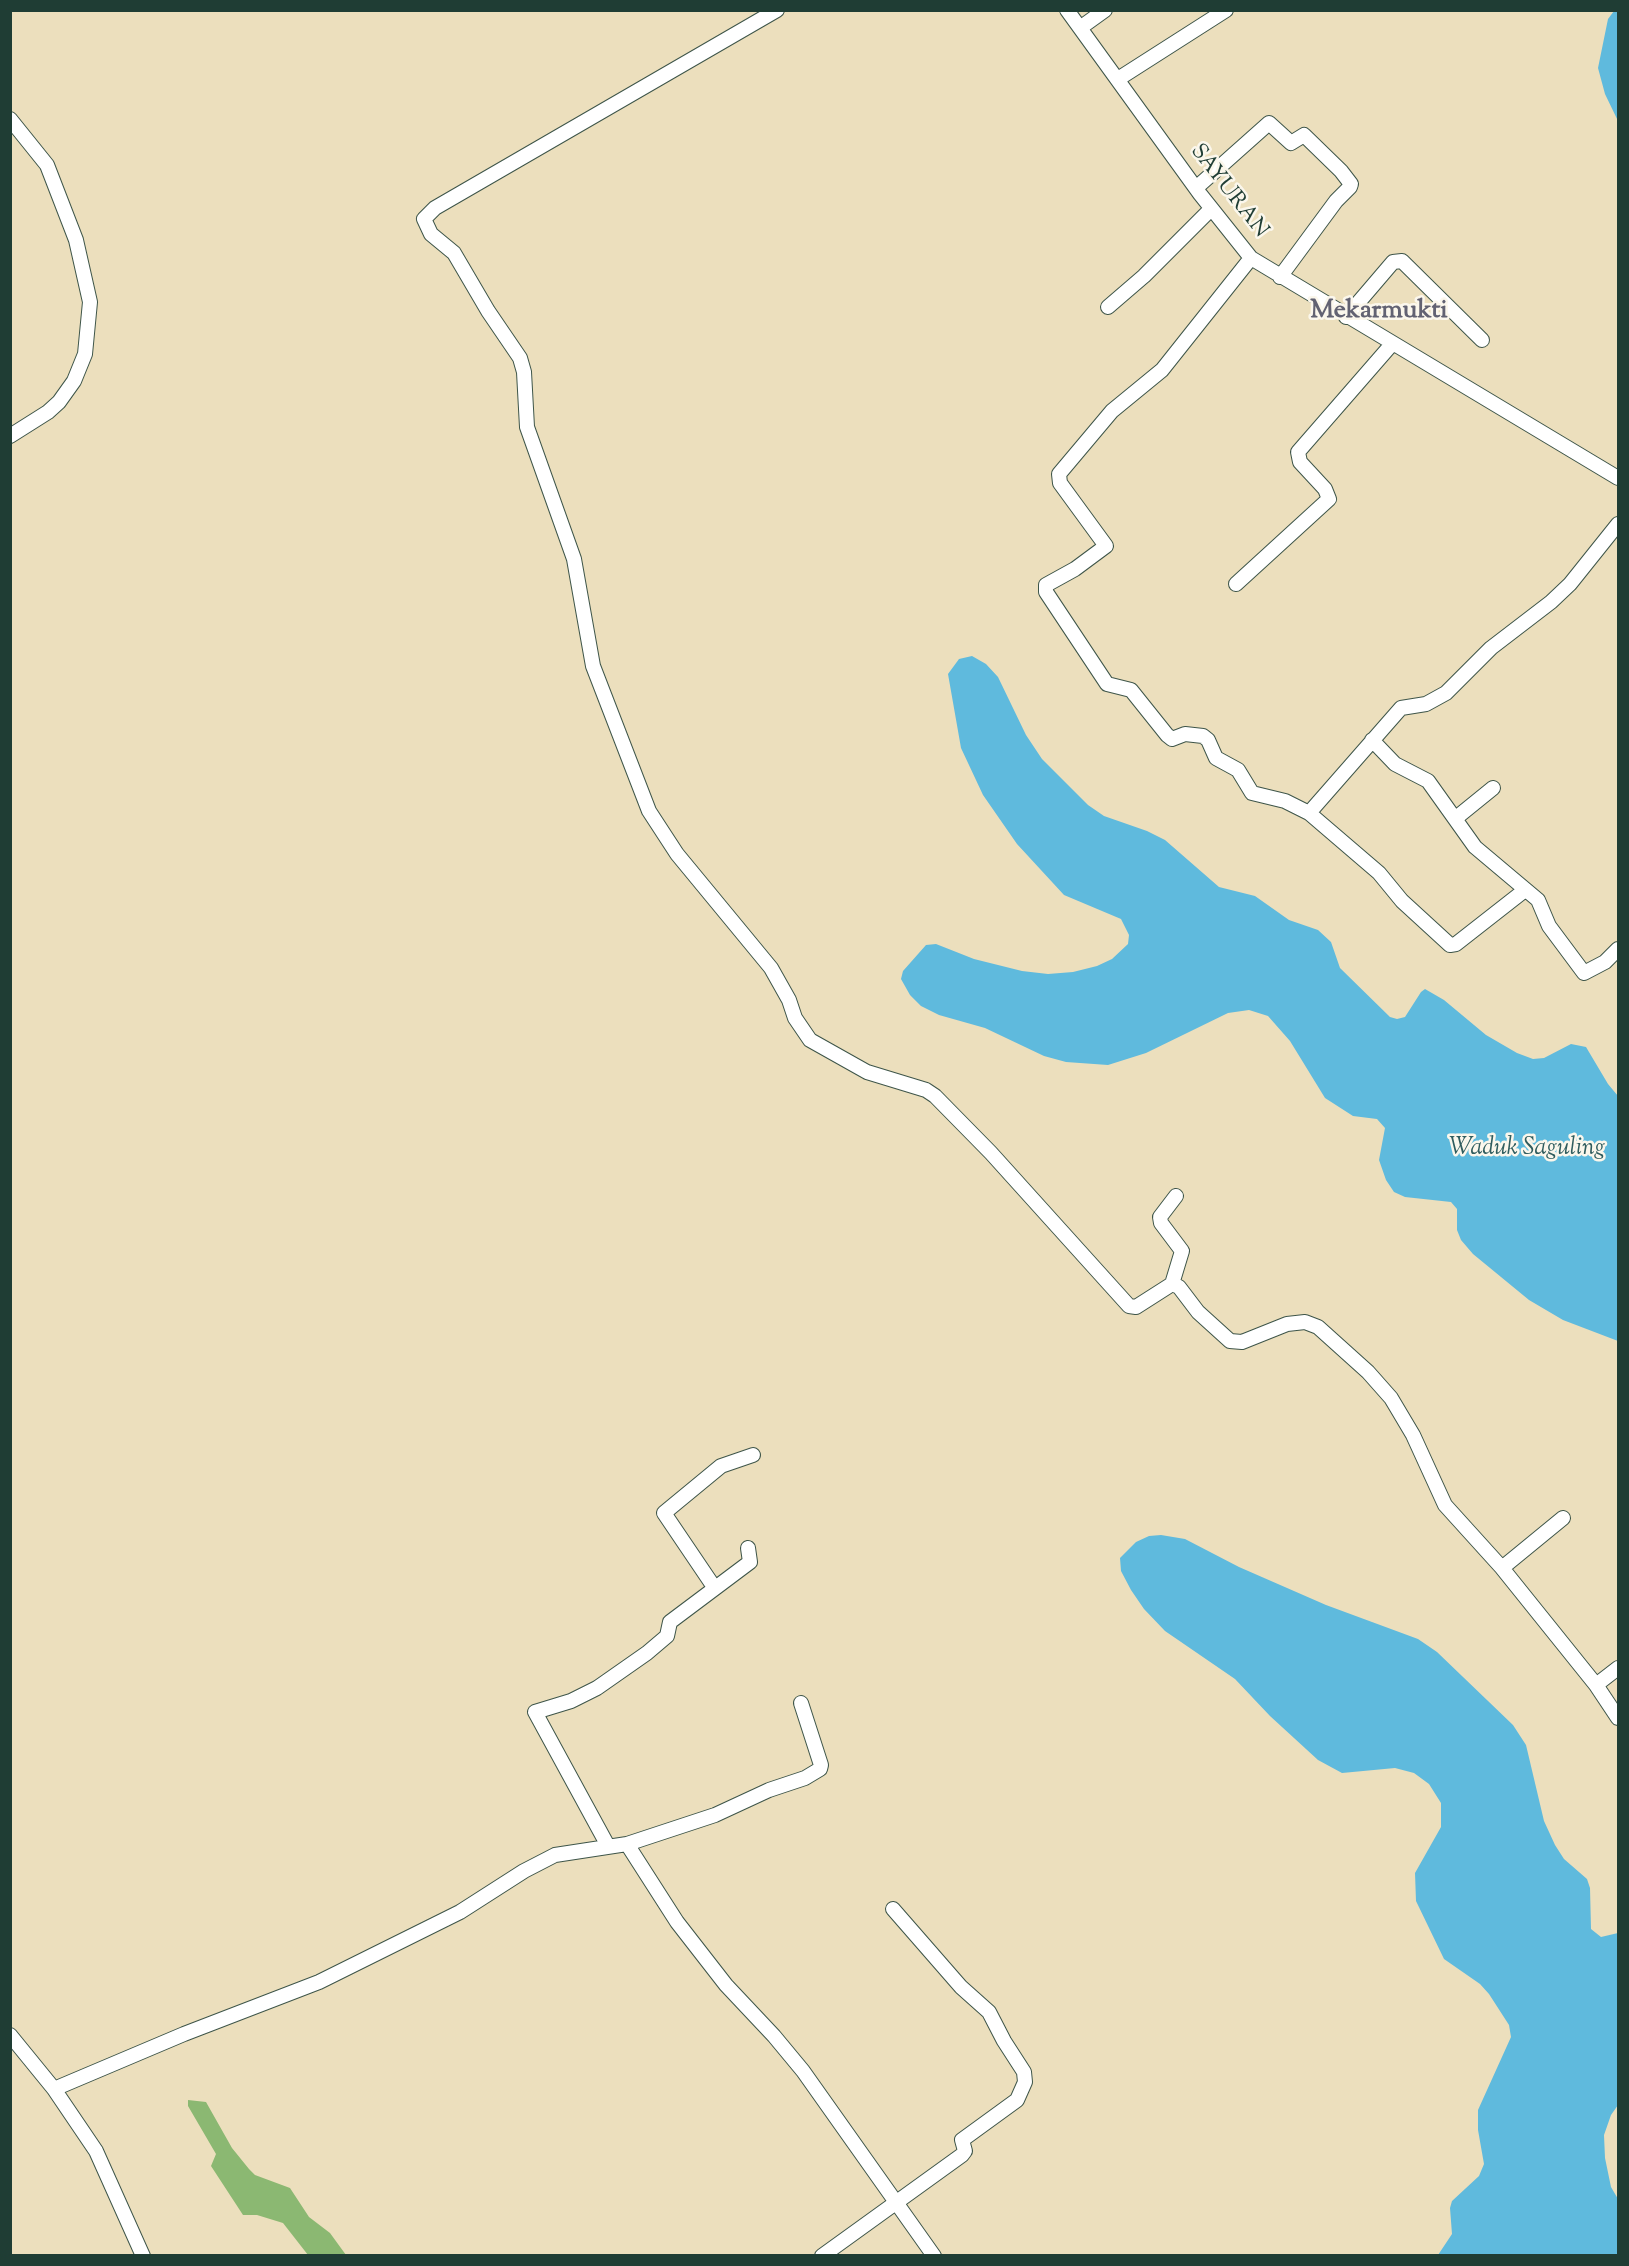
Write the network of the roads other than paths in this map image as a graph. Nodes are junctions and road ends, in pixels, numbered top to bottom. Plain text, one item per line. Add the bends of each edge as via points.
1 (777, 10) edge
2 (1067, 10) edge
3 (1105, 10) edge
4 (1226, 10) edge
5 (1080, 28) junction
6 (1118, 79) junction
7 (10, 119) edge
8 (1196, 188) junction
9 (1211, 209) junction
10 (1251, 258) junction
11 (1280, 277) junction
12 (1108, 307) dead end
13 (1346, 317) junction
14 (1482, 340) dead end
15 (1392, 344) junction
16 (10, 436) edge
17 (1618, 478) edge
18 (1618, 524) edge
19 (1236, 584) dead end
20 (1372, 740) junction
21 (1493, 789) dead end
22 (1309, 813) junction
23 (1456, 818) junction
24 (1525, 890) junction
25 (1618, 949) edge
26 (1176, 1196) dead end
27 (1172, 1284) junction
28 (753, 1455) dead end
29 (1563, 1518) dead end
30 (748, 1548) dead end
31 (1502, 1568) junction
32 (714, 1587) junction
33 (1618, 1668) edge
34 (1596, 1685) junction
35 (801, 1703) dead end
36 (1618, 1718) edge
37 (627, 1844) junction
38 (608, 1846) junction
39 (893, 1910) dead end
40 (10, 2035) edge
41 (54, 2090) junction
42 (897, 2200) junction
43 (143, 2256) edge
44 (822, 2256) edge
45 (934, 2256) edge

1 - 27 street via 435,208 427,214 425,224 454,253 520,358 527,427 574,559 593,666 661,833 771,968 810,1040 867,1072 935,1096 1130,1306 1136,1307
2 - 5 street, SAYURAN
3 - 5 street
4 - 6 street
5 - 6 street, SAYURAN
6 - 8 street, SAYURAN
7 - 16 street via 38,152 50,174 76,240 90,302 85,354 74,381 59,402
8 - 9 street, SAYURAN
8 - 11 street via 1269,123 1291,143 1304,135 1341,171 1350,187
9 - 10 street, SAYURAN
9 - 12 street
10 - 11 street, SAYURAN
10 - 22 street via 1162,370 1112,411 1059,474 1060,483 1106,546 1046,585 1046,592 1107,684 1131,690 1170,738 1192,733 1203,736 1219,760 1238,770 1252,793 1285,801
11 - 13 street, SAYURAN
13 - 14 street via 1393,262 1402,261
13 - 15 street, SAYURAN
15 - 17 street, SAYURAN
15 - 19 street via 1298,452 1300,462 1325,489 1329,499
18 - 20 street via 1551,602 1491,648 1437,700 1401,708
20 - 22 street
20 - 23 street via 1395,764 1428,781
21 - 23 street
22 - 24 street via 1378,873 1450,945
23 - 24 street via 1475,847
24 - 25 street via 1542,905 1549,926 1584,973 1605,962
26 - 27 street via 1160,1217 1182,1251
27 - 31 street via 1230,1341 1242,1342 1287,1324 1305,1322 1340,1345 1391,1398 1417,1442 1445,1505
28 - 32 street via 726,1464 664,1513
29 - 31 street
30 - 32 street via 750,1562
31 - 34 street
32 - 38 street via 670,1622 667,1636 597,1688 535,1712
33 - 34 street
34 - 36 street
35 - 37 street via 820,1769 715,1815
37 - 38 street
37 - 42 street via 677,1922 726,1985 784,2047
38 - 41 street via 555,1856 460,1912 319,1982
39 - 42 street via 960,1987 990,2012 1025,2079 1017,2100 962,2140 963,2154
40 - 41 street
41 - 43 street via 96,2151
42 - 44 street
42 - 45 street

